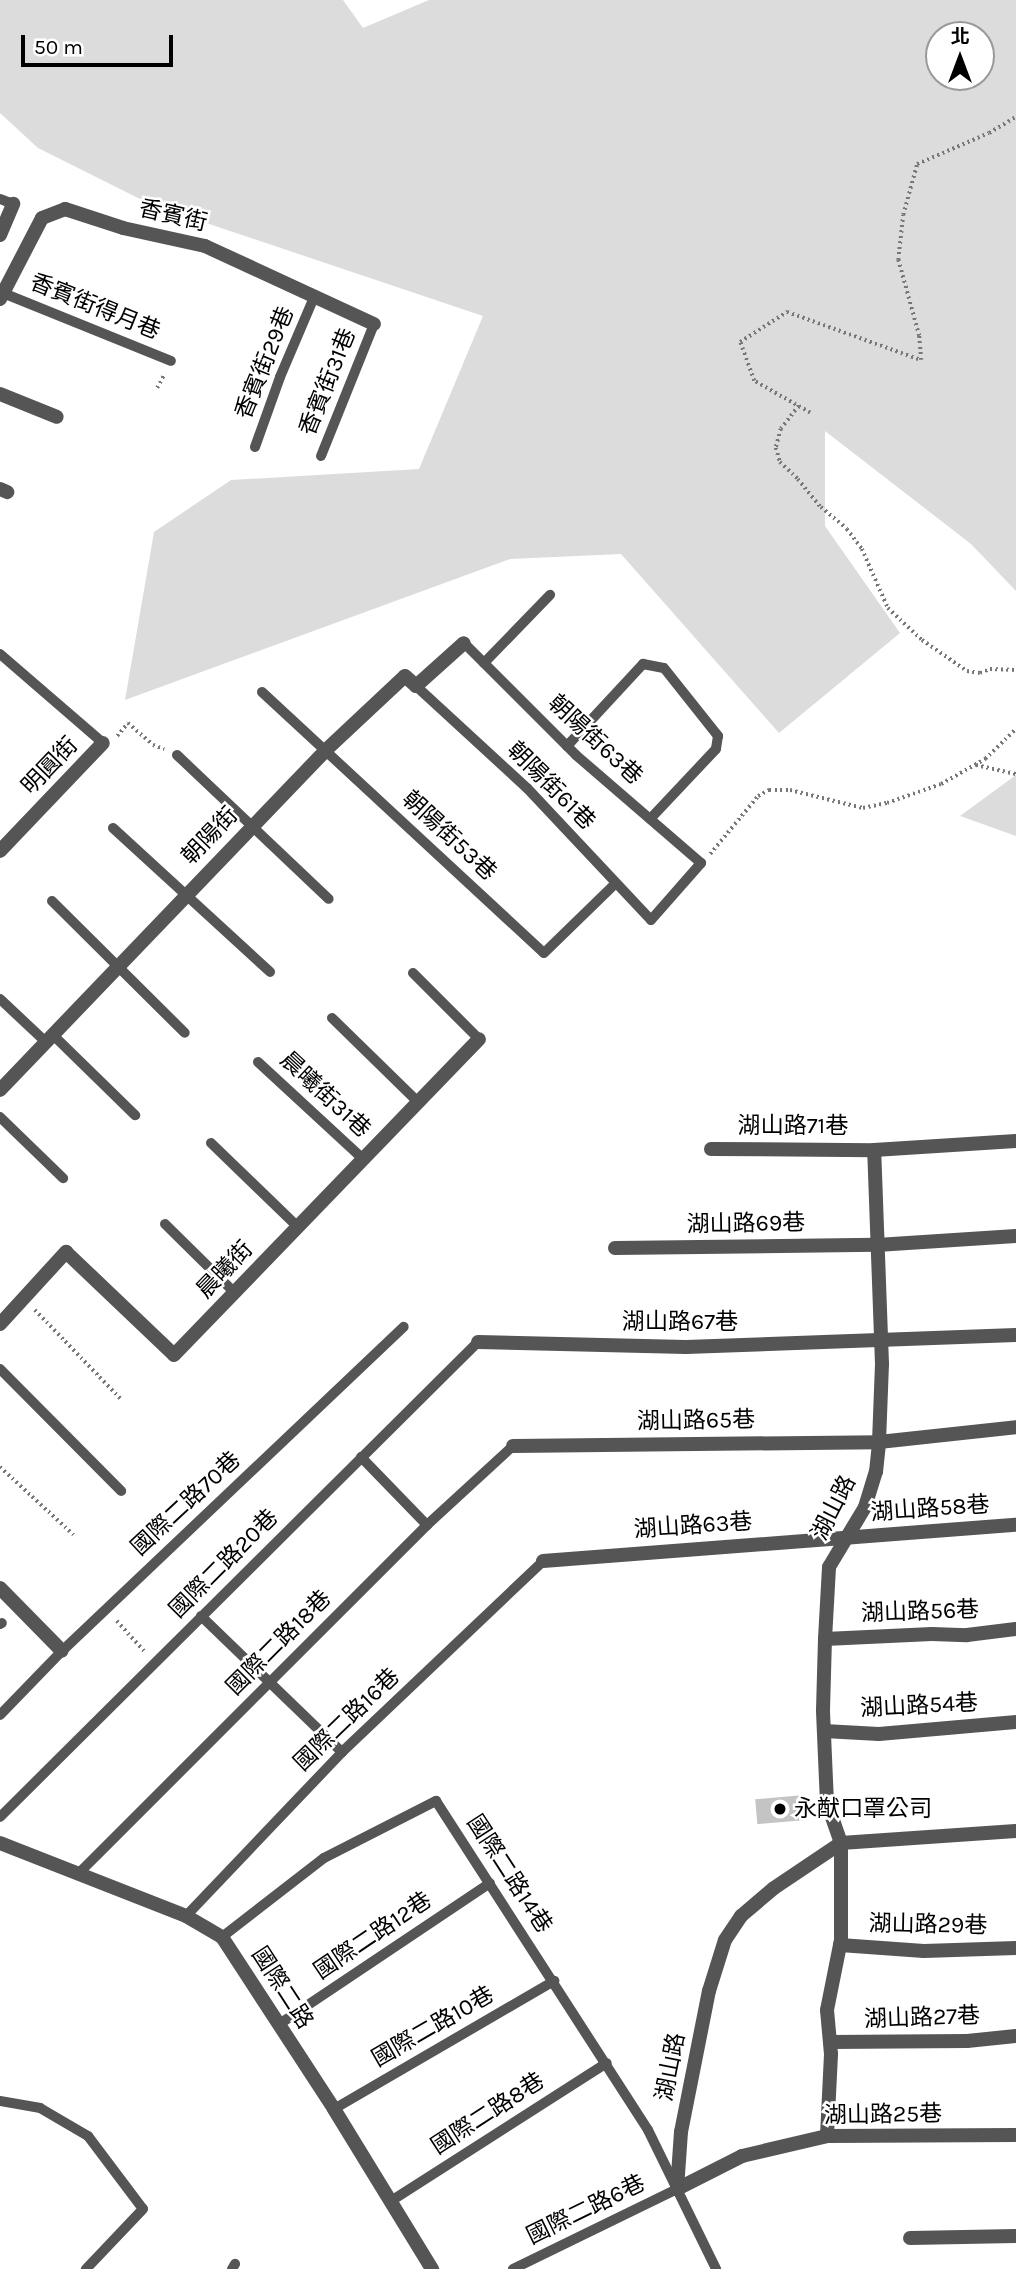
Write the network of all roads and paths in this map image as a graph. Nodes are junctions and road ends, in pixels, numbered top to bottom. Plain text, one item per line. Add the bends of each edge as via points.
1 (1016, 117) edge
2 (7, 202) edge
3 (0, 235) edge
4 (315, 295) junction
5 (1, 296) edge
6 (374, 324) joint
7 (171, 361) dead end
8 (0, 394) edge
9 (799, 406) junction
10 (810, 413) dead end
11 (57, 417) dead end
12 (255, 447) dead end
13 (321, 456) dead end
14 (550, 595) dead end
15 (464, 643) joint
16 (0, 654) edge
17 (484, 663) junction
18 (1016, 670) edge
19 (416, 686) junction
20 (262, 692) dead end
21 (1016, 729) edge
22 (103, 743) junction
23 (567, 746) junction
24 (326, 750) junction
25 (177, 755) joint
26 (976, 765) dead end
27 (1016, 774) edge
28 (650, 819) junction
29 (252, 826) junction
30 (113, 828) dead end
31 (0, 851) edge
32 (701, 863) junction
33 (616, 883) junction
34 (186, 894) junction
35 (329, 899) dead end
36 (52, 901) dead end
37 (118, 966) junction
38 (270, 972) dead end
39 (413, 973) dead end
40 (0, 999) edge
41 (332, 1018) dead end
42 (185, 1033) dead end
43 (50, 1038) junction
44 (479, 1039) joint
45 (258, 1062) dead end
46 (0, 1090) edge
47 (418, 1101) junction
48 (135, 1115) dead end
49 (0, 1116) edge
50 (1016, 1141) edge
51 (211, 1143) dead end
52 (711, 1149) dead end
53 (874, 1150) junction
54 (363, 1159) junction
55 (63, 1178) dead end
56 (165, 1224) dead end
57 (298, 1227) junction
58 (1016, 1236) edge
59 (877, 1245) junction
60 (615, 1248) dead end
61 (235, 1293) junction
62 (24, 1298) junction
63 (0, 1324) edge
64 (404, 1327) dead end
65 (1016, 1335) edge
66 (882, 1340) junction
67 (478, 1342) joint
68 (0, 1369) edge
69 (121, 1399) dead end
70 (1016, 1427) edge
71 (879, 1442) junction
72 (513, 1446) joint
73 (361, 1457) junction
74 (0, 1467) edge
75 (121, 1491) dead end
76 (427, 1525) junction
77 (1016, 1525) edge
78 (75, 1535) dead end
79 (847, 1537) junction
80 (543, 1560) joint
81 (0, 1588) edge
82 (106, 1609) junction
83 (201, 1616) junction
84 (1016, 1629) edge
85 (825, 1639) junction
86 (62, 1651) junction
87 (155, 1663) junction
88 (270, 1682) junction
89 (0, 1715) edge
90 (1016, 1722) edge
91 (824, 1731) junction
92 (342, 1752) junction
93 (0, 1817) edge
94 (1016, 1831) edge
95 (0, 1843) edge
96 (841, 1843) junction
97 (79, 1874) junction
98 (490, 1883) junction
99 (186, 1916) junction
100 (222, 1937) junction
101 (840, 1945) junction
102 (1016, 1948) edge
103 (554, 1981) junction
104 (278, 2025) junction
105 (1016, 2036) edge
106 (830, 2042) junction
107 (607, 2063) junction
108 (0, 2101) edge
109 (334, 2109) junction
110 (1016, 2135) edge
111 (827, 2136) junction
112 (677, 2189) junction
113 (391, 2201) junction
114 (1016, 2236) edge
115 (910, 2238) dead end
116 (86, 2269) edge
117 (432, 2269) edge
118 (513, 2269) edge
119 (716, 2269) edge

1 - 9 path via 917,164 903,215 898,260 921,360 787,312 740,342 754,381
2 - 3 street
4 - 5 street, 香賓街 via 205,246 123,228 65,209 41,218
4 - 6 street, 香賓街
4 - 12 lane, 香賓街29巷
5 - 7 lane, 香賓街得月巷
6 - 13 lane, 香賓街31巷
8 - 11 street
9 - 10 path
9 - 18 path via 782,429 776,448 780,462 862,549 888,608 967,671
14 - 17 lane
15 - 17 lane, 朝陽街63巷
15 - 19 street
16 - 22 lane
17 - 23 lane, 朝陽街63巷
19 - 24 street, 朝陽街 via 405,676
19 - 33 lane, 朝陽街61巷 via 527,788
20 - 24 lane, 朝陽街53巷
21 - 32 path via 985,759 941,784 887,803 863,808 789,790 769,790 758,796
22 - 25 path via 113,740 128,723 153,745
22 - 31 street, 明圓街
23 - 28 lane, 朝陽街63巷
23 - 28 lane via 643,664 664,668 718,736 716,749
24 - 29 street, 朝陽街
24 - 33 lane, 朝陽街53巷 via 544,953
25 - 29 lane
26 - 27 path
28 - 32 lane, 朝陽街63巷
29 - 34 street, 朝陽街
29 - 35 lane
30 - 34 lane
32 - 33 lane, 朝陽街61巷 via 651,920
34 - 37 street, 朝陽街
34 - 38 lane
36 - 37 lane
37 - 42 lane
37 - 43 street, 朝陽街
39 - 44 lane
40 - 43 lane
41 - 47 lane
43 - 46 street, 朝陽街
43 - 48 lane
44 - 47 street, 晨曦街
45 - 54 lane, 晨曦街31巷
47 - 54 street, 晨曦街
49 - 55 lane
50 - 53 street, 湖山路71巷
51 - 57 lane
52 - 53 street, 湖山路71巷
53 - 59 street, 湖山路
54 - 57 street, 晨曦街
56 - 61 lane
57 - 61 street, 晨曦街
58 - 59 street, 湖山路69巷
59 - 60 street, 湖山路69巷
59 - 66 street, 湖山路
61 - 62 street, 晨曦街 via 174,1355 66,1252
62 - 63 street, 晨曦街
62 - 69 path
64 - 82 lane, 國際二路70巷
65 - 66 street, 湖山路67巷
66 - 67 street, 湖山路67巷 via 686,1347
66 - 71 street, 湖山路
67 - 73 lane, 國際二路20巷
68 - 75 lane
70 - 71 street, 湖山路65巷
71 - 72 street, 湖山路65巷
71 - 79 street, 湖山路 via 865,1507
72 - 76 lane, 國際二路18巷
73 - 76 lane
73 - 83 lane, 國際二路20巷
74 - 78 path
76 - 88 lane, 國際二路18巷
77 - 79 street, 湖山路58巷
79 - 80 street, 湖山路63巷
79 - 85 street, 湖山路 via 829,1567
80 - 92 lane, 國際二路16巷
81 - 86 street
82 - 86 lane, 國際二路70巷
82 - 87 path
83 - 87 lane, 國際二路20巷
83 - 88 lane
84 - 85 street, 湖山路56巷
85 - 91 street, 湖山路
86 - 89 lane, 國際二路70巷
87 - 93 lane, 國際二路20巷
88 - 92 lane
88 - 97 lane, 國際二路18巷
90 - 91 street, 湖山路54巷 via 879,1734
91 - 96 street, 湖山路 via 827,1802
92 - 99 lane, 國際二路16巷
94 - 96 street, 湖山路
95 - 97 street, 國際二路
96 - 101 street, 湖山路
96 - 112 street, 湖山路 via 774,1888 741,1916 725,1940 709,1991 681,2132
97 - 99 street, 國際二路
98 - 100 lane, 國際二路14巷 via 436,1801 324,1858
98 - 103 lane, 國際二路14巷
98 - 104 lane, 國際二路12巷
99 - 100 street, 國際二路
100 - 104 street, 國際二路
101 - 102 street, 湖山路29巷 via 924,1951
101 - 106 street, 湖山路 via 827,2010
103 - 107 lane, 國際二路14巷
103 - 109 lane, 國際二路10巷
104 - 109 street, 國際二路
105 - 106 street, 湖山路27巷
106 - 111 street, 湖山路
107 - 112 lane, 國際二路14巷
107 - 113 lane, 國際二路8巷
108 - 116 lane via 40,2108 88,2136 144,2209
109 - 113 street, 國際二路
110 - 111 street, 湖山路25巷
111 - 112 street, 湖山路25巷 via 742,2156
112 - 118 lane, 國際二路6巷
112 - 119 lane, 國際二路14巷
113 - 117 street, 國際二路
114 - 115 street

